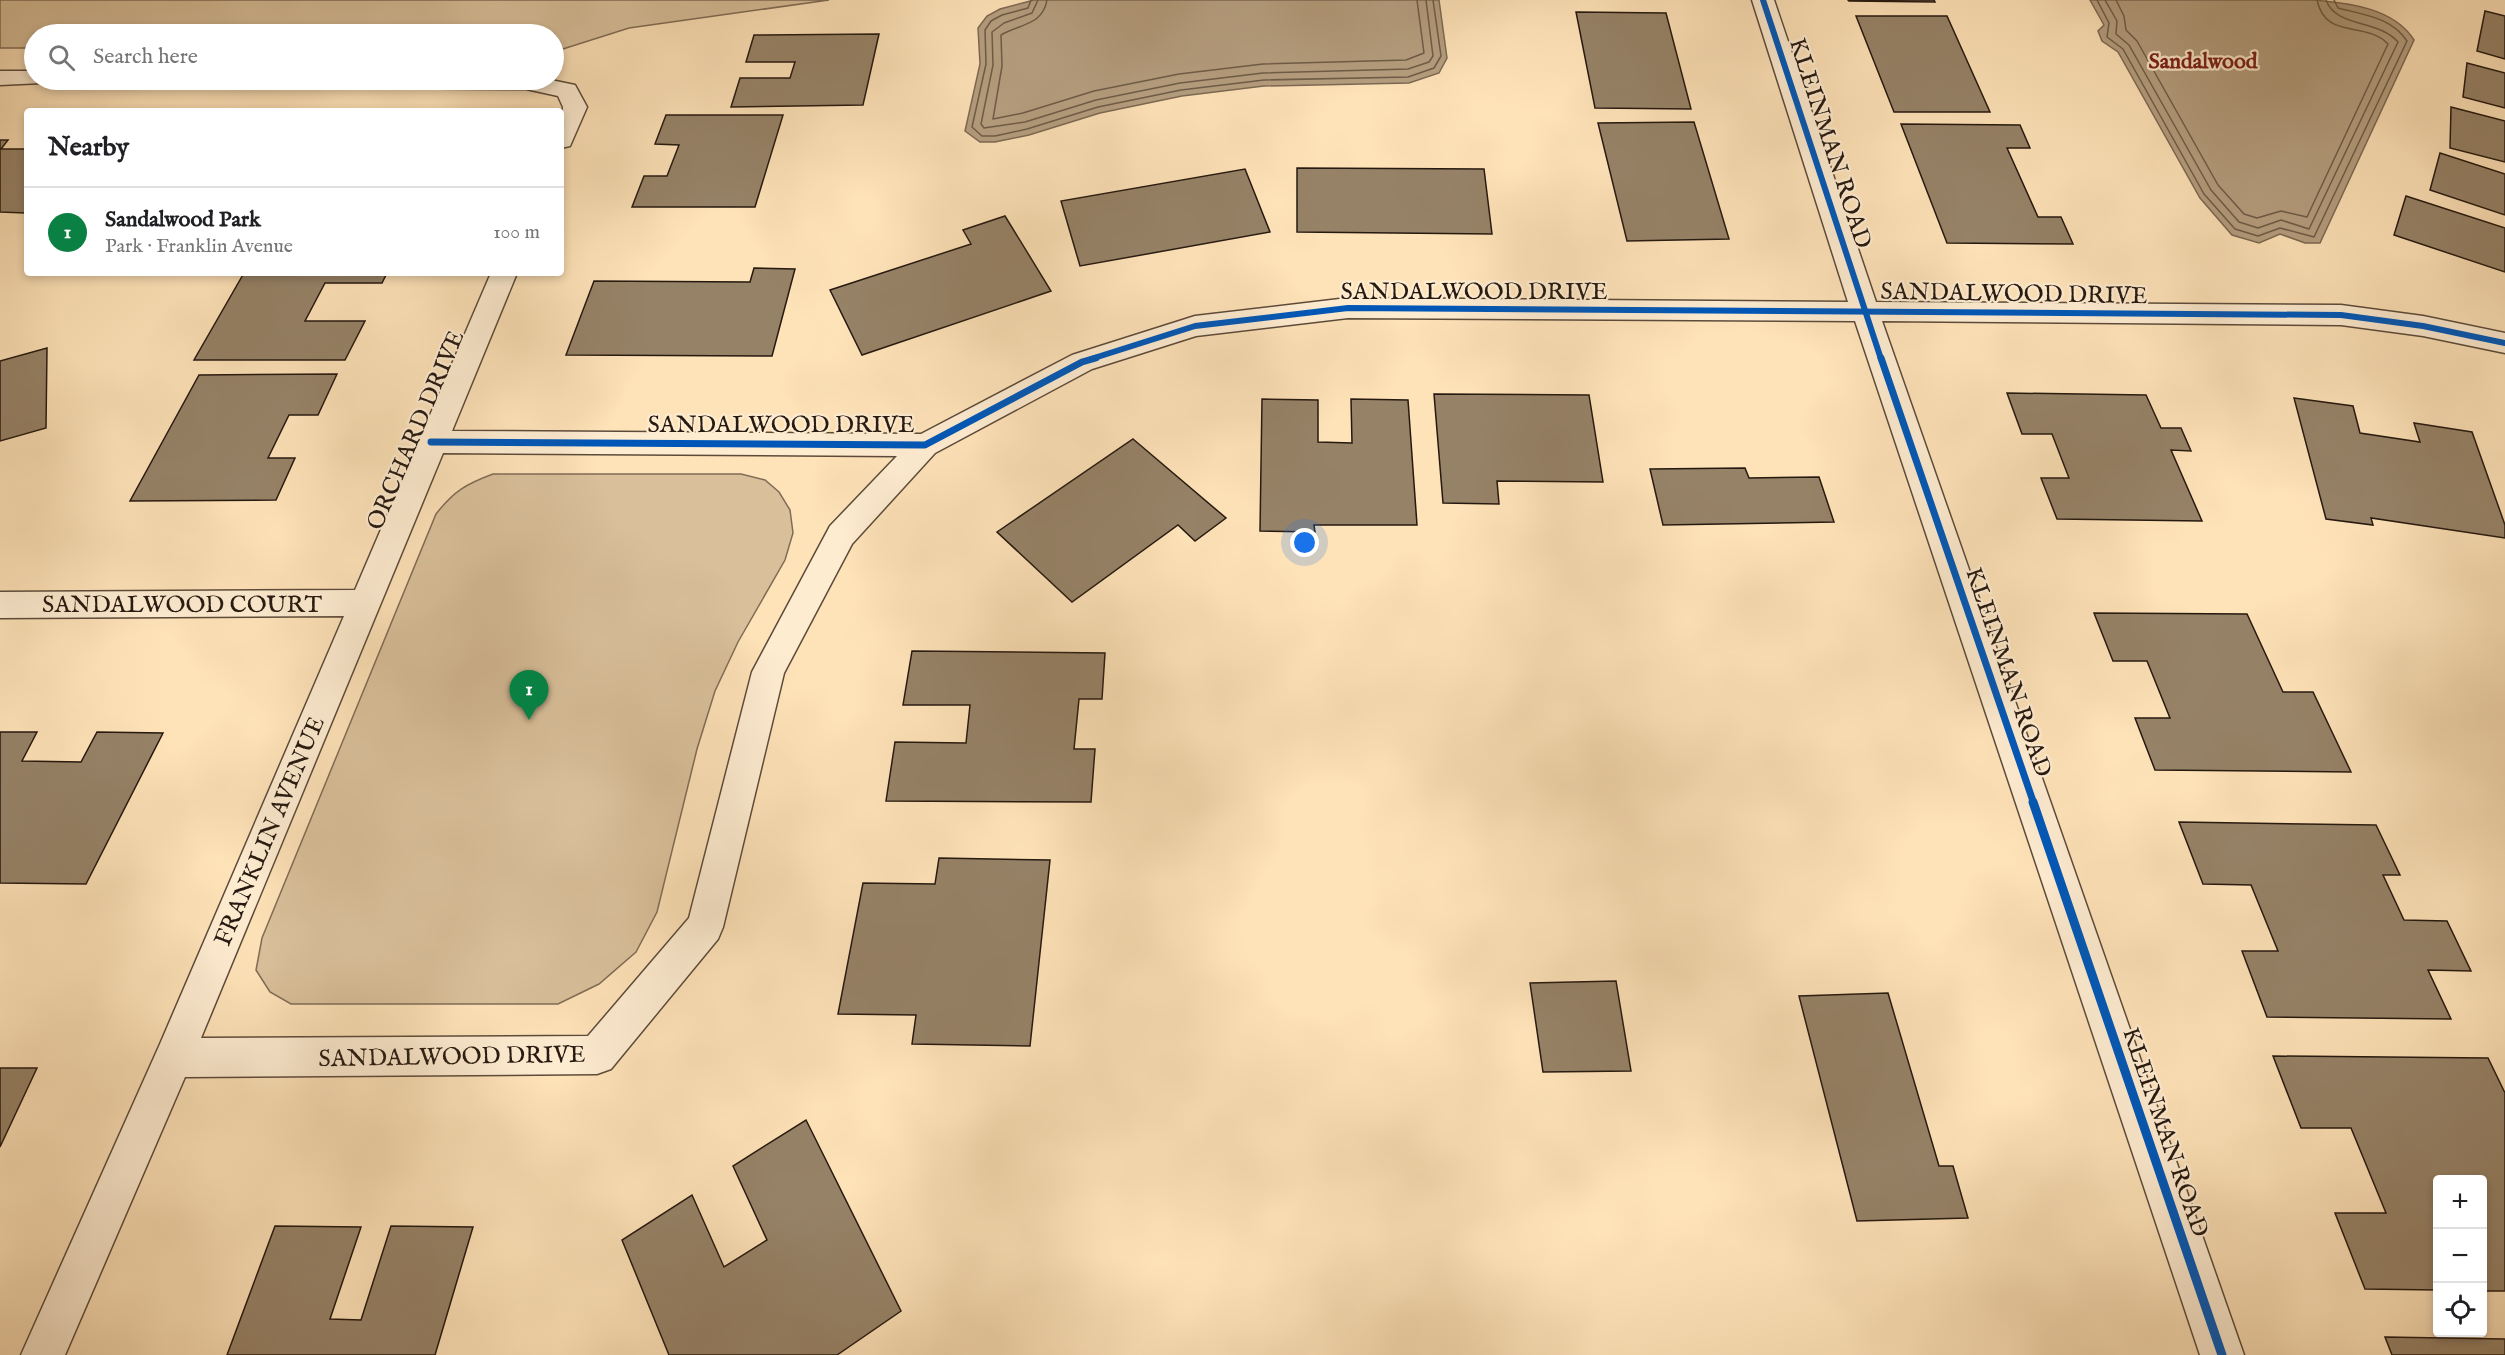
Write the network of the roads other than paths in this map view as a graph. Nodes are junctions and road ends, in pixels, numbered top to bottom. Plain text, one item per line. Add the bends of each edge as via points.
1 (1763, 0) edge
2 (0, 78) edge
3 (24, 78) edge
4 (564, 89) edge
5 (564, 133) edge
6 (503, 276) edge
7 (1865, 310) junction
8 (2505, 343) edge
9 (431, 442) junction
10 (925, 445) junction
11 (364, 603) junction
12 (0, 605) edge
13 (174, 1058) junction
14 (43, 1355) edge
15 (2222, 1355) edge

1 - 7 street, KLEINMAN ROAD
2 - 3 street
4 - 5 street via 575,107
6 - 9 street, ORCHARD DRIVE
7 - 8 street, SANDALWOOD DRIVE via 2341,315
7 - 10 street, SANDALWOOD DRIVE via 1348,308 1195,326 1082,362
7 - 15 street, KLEINMAN ROAD
9 - 10 street, SANDALWOOD DRIVE
9 - 11 street, ORCHARD DRIVE
10 - 13 street, SANDALWOOD DRIVE via 841,535 768,672 705,927 597,1055
11 - 12 street, SANDALWOOD COURT
11 - 13 street, FRANKLIN AVENUE
13 - 14 street, FRANKLIN AVENUE

